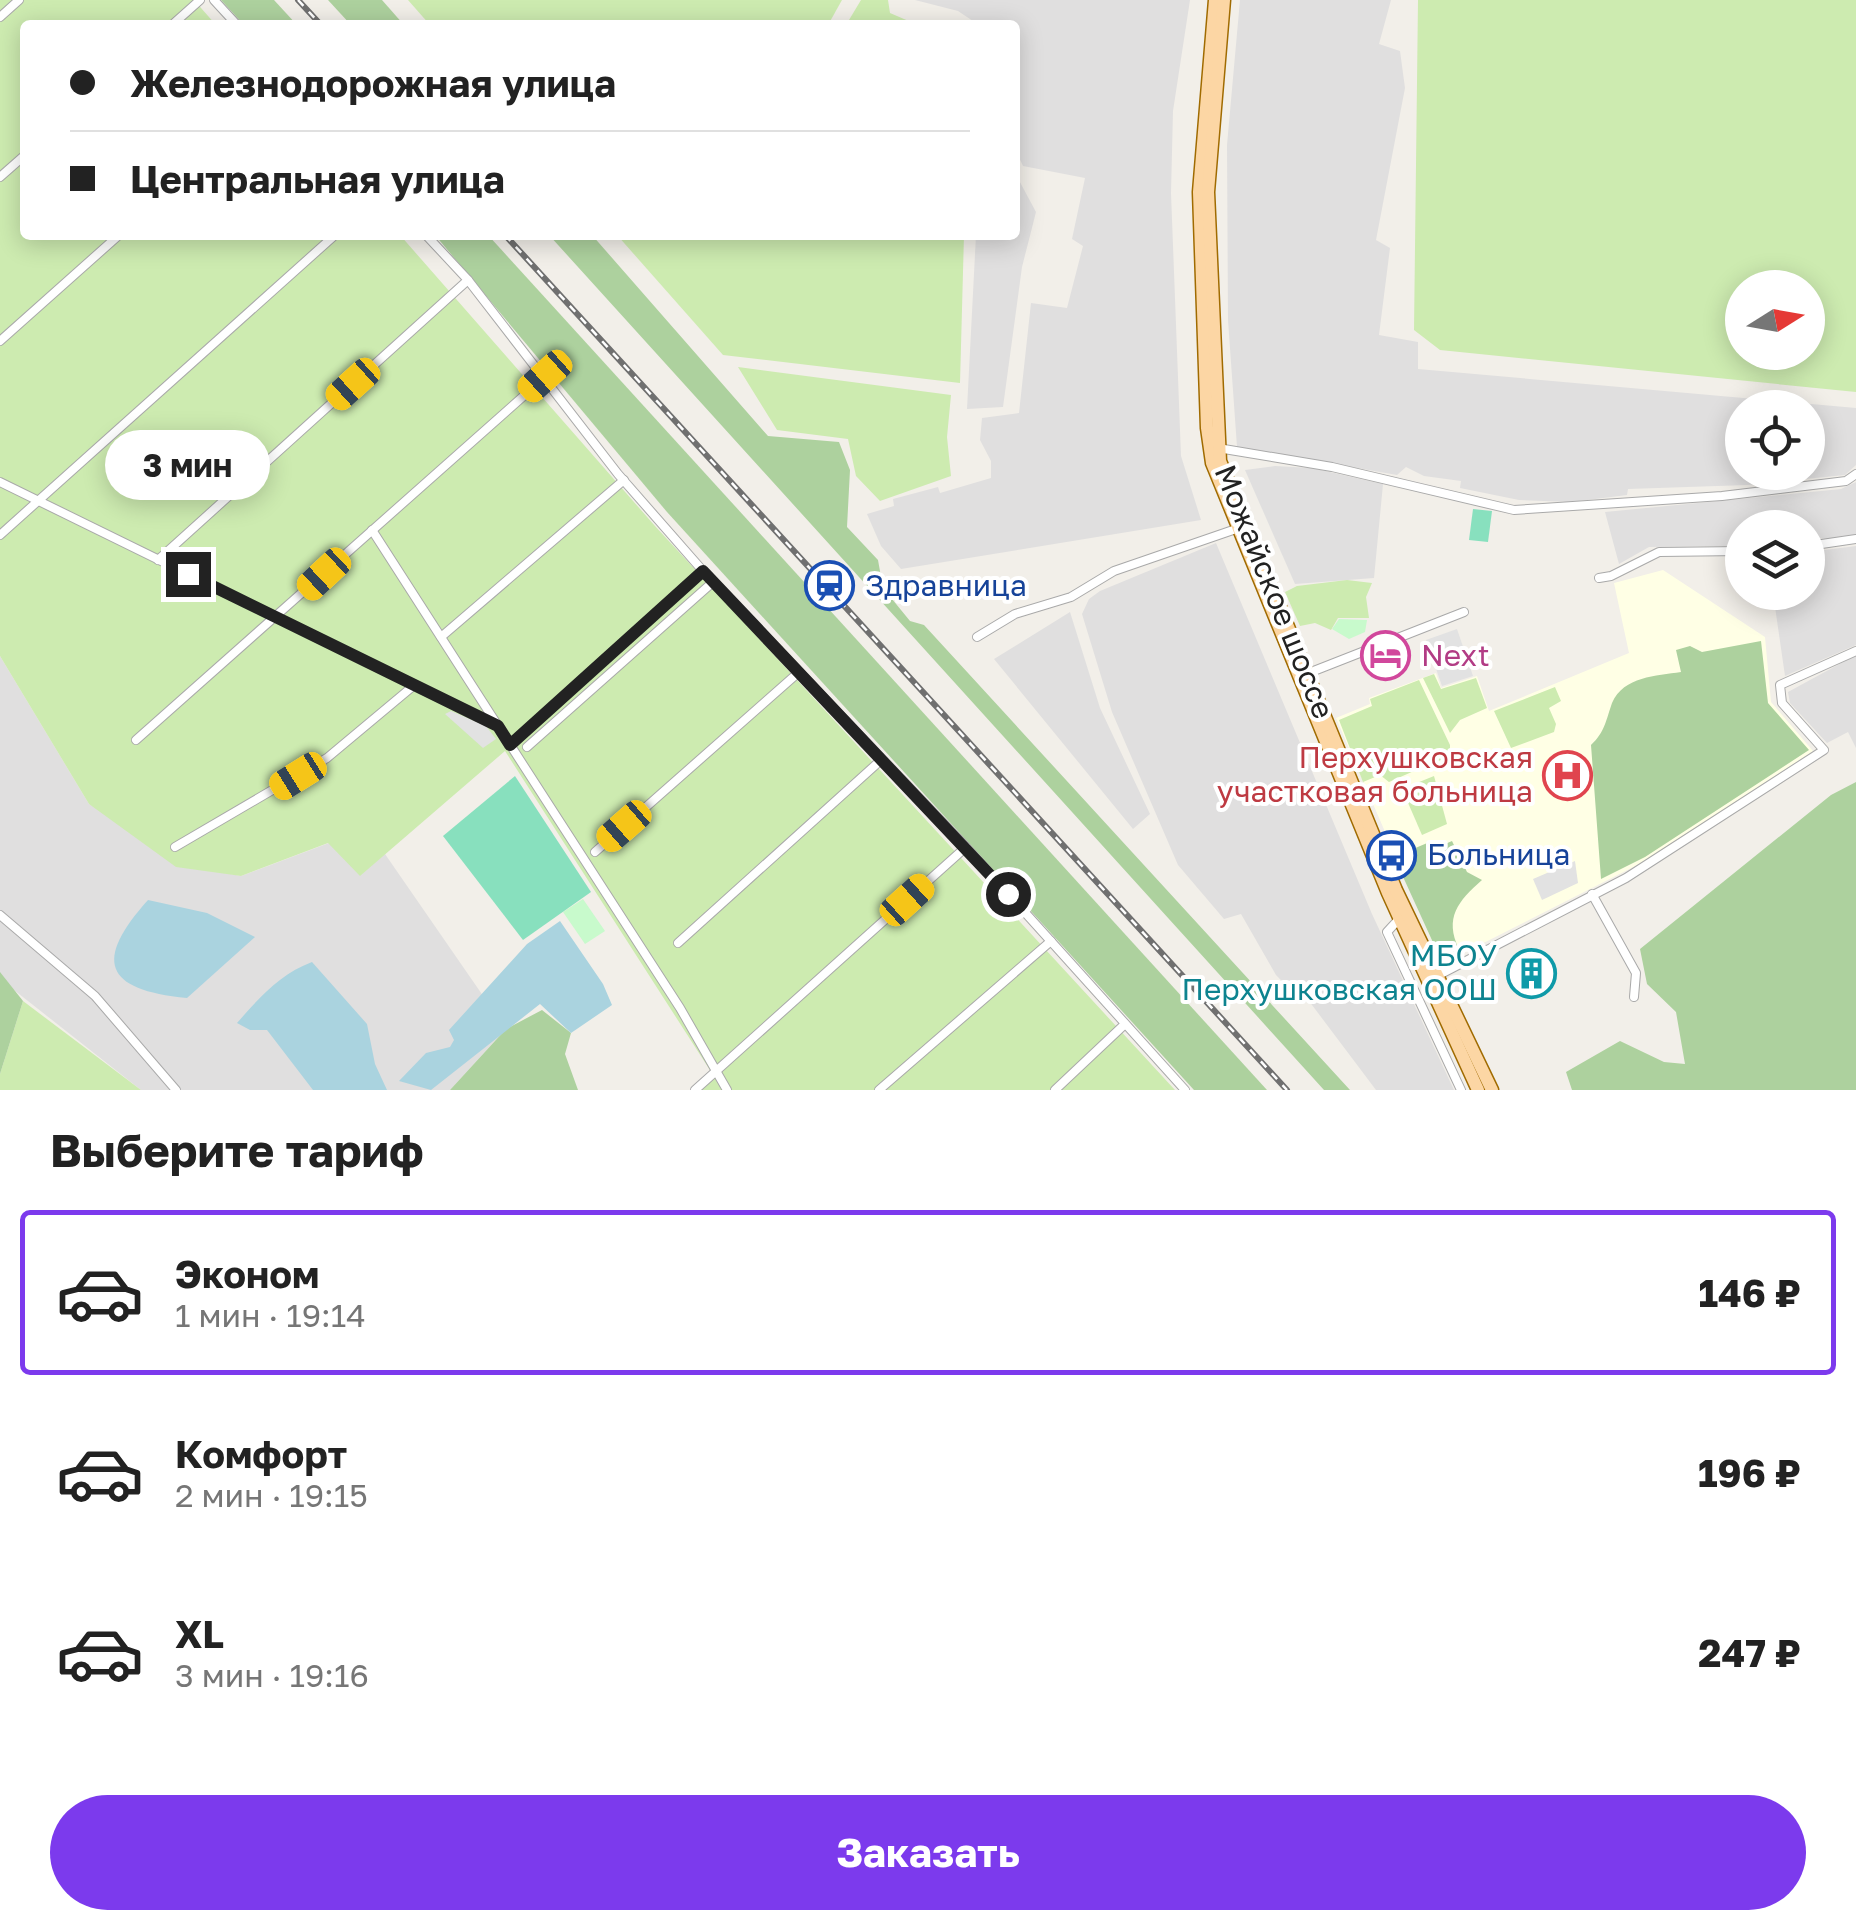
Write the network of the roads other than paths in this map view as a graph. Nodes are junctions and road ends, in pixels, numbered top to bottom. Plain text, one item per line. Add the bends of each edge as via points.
1 (19, 0) edge
2 (200, 0) edge
3 (214, 0) edge
4 (1216, 0) edge
5 (1224, 0) edge
6 (0, 17) edge
7 (178, 20) edge
8 (232, 20) edge
9 (20, 158) edge
10 (0, 176) edge
11 (113, 240) edge
12 (328, 240) edge
13 (431, 240) edge
14 (468, 280) junction
15 (0, 341) edge
16 (545, 376) junction
17 (1218, 448) junction
18 (1856, 474) edge
19 (624, 480) junction
20 (0, 482) edge
21 (40, 501) junction
22 (1236, 529) junction
23 (372, 530) junction
24 (0, 536) edge
25 (1856, 540) edge
26 (1825, 544) edge
27 (1725, 551) edge
28 (158, 560) junction
29 (703, 571) junction
30 (1599, 578) dead end
31 (713, 582) junction
32 (1464, 612) dead end
33 (276, 618) junction
34 (441, 636) junction
35 (977, 637) dead end
36 (1856, 651) edge
37 (799, 672) junction
38 (1306, 674) junction
39 (412, 687) junction
40 (498, 726) junction
41 (136, 740) dead end
42 (510, 745) junction
43 (528, 747) dead end
44 (881, 760) junction
45 (175, 847) dead end
46 (966, 847) junction
47 (595, 852) dead end
48 (1592, 894) junction
49 (0, 914) edge
50 (1400, 919) junction
51 (1051, 941) junction
52 (678, 943) dead end
53 (1437, 976) junction
54 (1634, 997) dead end
55 (1126, 1024) junction
56 (717, 1074) junction
57 (176, 1090) edge
58 (695, 1090) edge
59 (727, 1090) edge
60 (879, 1090) edge
61 (1056, 1090) edge
62 (1185, 1090) edge
63 (1462, 1090) edge
64 (1478, 1090) edge
65 (1492, 1090) edge

1 - 6 street
2 - 7 street
3 - 8 street
4 - 22 main road, Можайское шоссе via 1199,192 1206,409 1212,463
5 - 17 main road, Можайское шоссе via 1208,192
9 - 10 street
11 - 15 street
12 - 21 street
13 - 14 street
14 - 16 street
14 - 28 street
16 - 19 street
16 - 23 street
17 - 18 street via 1514,510 1722,496 1846,481
17 - 38 main road, Можайское шоссе
19 - 29 street
19 - 34 street
20 - 21 street
21 - 24 street
21 - 28 street
22 - 35 street via 1114,571 1071,598 1015,614
22 - 50 main road, Можайское шоссе
23 - 33 street
23 - 34 street
25 - 26 street
27 - 30 street via 1659,552
28 - 33 street
29 - 31 street
29 - 42 street
31 - 37 street
31 - 43 street
32 - 38 street
33 - 39 street
33 - 41 street
34 - 40 street
36 - 48 street via 1780,685 1782,703 1824,750
37 - 44 street
37 - 47 street
38 - 53 main road, Можайское шоссе
39 - 40 street
39 - 45 street via 327,758
40 - 42 street
42 - 56 street
44 - 46 street
44 - 52 street
46 - 51 street
46 - 56 street
48 - 53 street
48 - 54 street via 1636,974
49 - 57 street via 95,996
50 - 63 street via 1387,932
50 - 64 main road, Можайское шоссе
51 - 55 street
51 - 60 street
53 - 65 main road, Можайское шоссе
55 - 61 street
55 - 62 street
56 - 58 street
56 - 59 street

